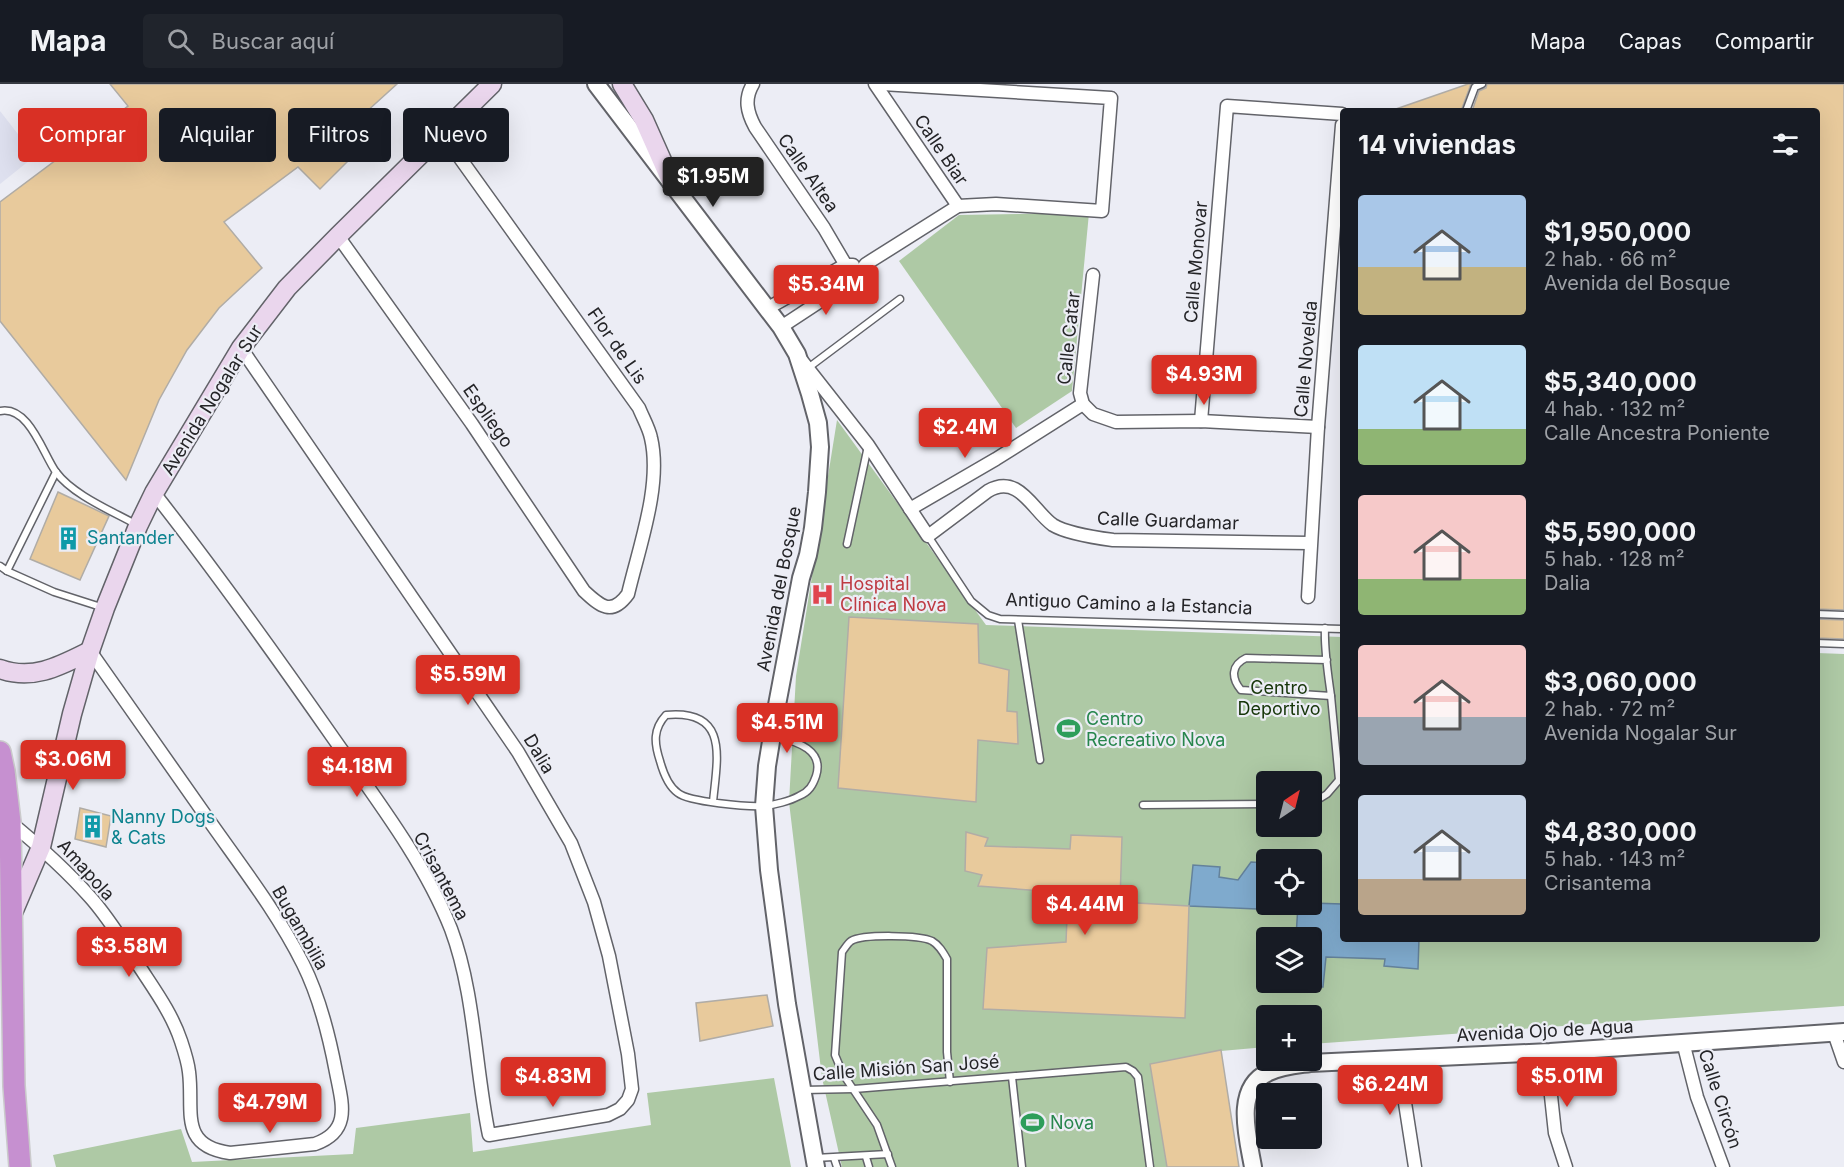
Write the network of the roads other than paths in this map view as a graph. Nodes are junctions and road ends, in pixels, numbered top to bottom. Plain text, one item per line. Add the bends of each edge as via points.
1 (492, 84) edge
2 (596, 84) edge
3 (622, 84) edge
4 (753, 84) edge
5 (874, 84) edge
6 (882, 84) edge
7 (1482, 84) edge
8 (468, 108) edge
9 (1467, 108) edge
10 (1340, 114) edge
11 (1340, 149) edge
12 (413, 162) edge
13 (463, 162) edge
14 (672, 183) junction
15 (958, 206) junction
16 (338, 236) junction
17 (866, 264) junction
18 (845, 265) junction
19 (1093, 274) dead end
20 (854, 279) junction
21 (900, 299) dead end
22 (768, 308) junction
23 (781, 327) junction
24 (241, 348) junction
25 (797, 354) junction
26 (808, 368) junction
27 (1083, 404) junction
28 (0, 411) edge
29 (1201, 421) junction
30 (1318, 427) junction
31 (868, 445) junction
32 (56, 472) junction
33 (154, 493) junction
34 (910, 509) junction
35 (138, 526) junction
36 (928, 536) junction
37 (1310, 543) junction
38 (847, 544) dead end
39 (0, 566) edge
40 (7, 571) junction
41 (1308, 597) dead end
42 (105, 608) junction
43 (614, 608) joint
44 (1820, 614) edge
45 (1844, 615) edge
46 (1018, 620) junction
47 (1325, 628) junction
48 (1340, 628) edge
49 (1820, 643) edge
50 (1844, 644) edge
51 (90, 651) junction
52 (1327, 660) junction
53 (0, 669) edge
54 (1331, 696) junction
55 (772, 735) junction
56 (0, 752) edge
57 (1040, 760) dead end
58 (1322, 797) edge
59 (713, 802) junction
60 (1256, 804) edge
61 (1143, 805) dead end
62 (764, 806) junction
63 (10, 822) junction
64 (41, 847) junction
65 (12, 915) junction
66 (1839, 1033) edge
67 (1683, 1042) junction
68 (1550, 1052) junction
69 (1398, 1058) junction
70 (1844, 1062) edge
71 (1012, 1077) junction
72 (950, 1082) junction
73 (854, 1089) junction
74 (801, 1090) junction
75 (489, 1135) joint
76 (204, 1145) joint
77 (888, 1154) junction
78 (866, 1157) junction
79 (834, 1158) junction
80 (815, 1163) edge
81 (20, 1167) edge
82 (837, 1167) edge
83 (869, 1167) edge
84 (892, 1167) edge
85 (1022, 1167) edge
86 (1150, 1167) edge
87 (1253, 1167) edge
88 (1415, 1167) edge
89 (1566, 1167) edge
90 (1723, 1167) edge

1 - 8 main road, Avenida Nogalar Sur
2 - 14 street, Avenida del Bosque
3 - 14 main road via 644,120
4 - 18 street, Calle Altea via 746,102 755,127 825,228
5 - 15 street, Calle Biar
6 - 15 street via 1111,98 1102,211 996,204
7 - 9 lane via 1475,87
10 - 29 street, Calle Monovar via 1227,106
11 - 30 street, Calle Novelda
12 - 16 main road, Avenida Nogalar Sur
13 - 43 street, Flor de Lis via 639,408 651,436 654,484 628,594
14 - 22 street, Avenida del Bosque
15 - 17 street
16 - 24 main road, Avenida Nogalar Sur via 286,288
16 - 43 street, Espliego via 472,424 584,591 595,602
17 - 18 street
17 - 20 street
18 - 20 street, Calle Altea
18 - 22 street
19 - 27 street, Calle Catar via 1081,382
20 - 23 street
21 - 26 lane
22 - 23 street, Avenida del Bosque
23 - 25 street, Avenida del Bosque
24 - 33 main road, Avenida Nogalar Sur
24 - 75 street, Dalia via 518,752 571,843 594,902 628,1054 632,1089 628,1100 608,1115
25 - 26 street, Antiguo Camino a la Estancia
25 - 55 street, Avenida del Bosque via 818,423 818,492
26 - 31 street, Antiguo Camino a la Estancia
27 - 29 street via 1093,414 1116,422
27 - 34 street
28 - 32 lane via 15,414 26,422
29 - 30 street
30 - 37 street, Calle Novelda
31 - 34 street, Antiguo Camino a la Estancia
31 - 38 lane
32 - 35 lane via 80,492
32 - 40 lane
33 - 35 main road, Avenida Nogalar Sur
33 - 75 street, Crisantema via 210,564 338,745 437,899 462,968
34 - 36 street, Antiguo Camino a la Estancia
35 - 42 main road, Avenida Nogalar Sur
36 - 37 street, Calle Guardamar via 988,491 1005,486 1019,491 1054,526 1090,537
36 - 46 lane, Antiguo Camino a la Estancia via 979,609 1000,619
37 - 41 street, Calle Novelda
39 - 40 lane
40 - 42 lane via 54,592
42 - 51 main road, Avenida Nogalar Sur
44 - 45 lane
46 - 47 lane, Antiguo Camino a la Estancia
46 - 57 lane
47 - 48 lane, Antiguo Camino a la Estancia
47 - 52 lane
49 - 50 lane
51 - 53 main road via 53,669 31,674 12,674
51 - 64 main road, Avenida Nogalar Sur
51 - 76 street, Bugambilia via 285,931 303,964 327,1026 342,1101 337,1131 315,1144 230,1154
52 - 54 lane
52 - 54 lane via 1246,658 1234,670 1241,690
54 - 58 lane via 1339,780
55 - 62 street, Avenida del Bosque
55 - 62 lane via 800,743 815,756 818,769 813,786 801,796
56 - 63 highway, Avenida Nogalar Sur
59 - 59 lane via 691,800 669,784 655,737 658,723 666,715 701,719 716,737
59 - 62 lane
60 - 61 lane
62 - 74 street, Avenida del Bosque via 774,908
63 - 64 street, Amapola
63 - 65 highway, Avenida Nogalar Sur
64 - 65 main road, Avenida Nogalar Sur
64 - 76 street, Amapola via 92,898 165,1006 189,1070 192,1128
65 - 81 highway, Avenida Nogalar Sur via 14,1086
66 - 67 street, Avenida Ojo de Agua
66 - 70 street
67 - 68 street, Avenida Ojo de Agua
67 - 90 street, Calle Circón via 1697,1097
68 - 69 street, Avenida Ojo de Agua
68 - 89 street via 1555,1132
69 - 87 street, Avenida Ojo de Agua via 1310,1063 1266,1073 1254,1084 1247,1099 1245,1122
69 - 88 street
71 - 72 lane, Calle Misión San José
71 - 85 lane
71 - 86 lane, Calle Misión San José via 1126,1067 1134,1071
72 - 73 lane, Calle Misión San José
72 - 73 lane via 946,959 942,949 921,937 863,938 850,941 843,952 835,1055
73 - 74 lane, Calle Misión San José
73 - 77 lane via 878,1125
74 - 80 street, Avenida del Bosque
77 - 78 lane
77 - 84 lane
78 - 79 lane
78 - 83 lane
79 - 80 lane
79 - 82 lane

